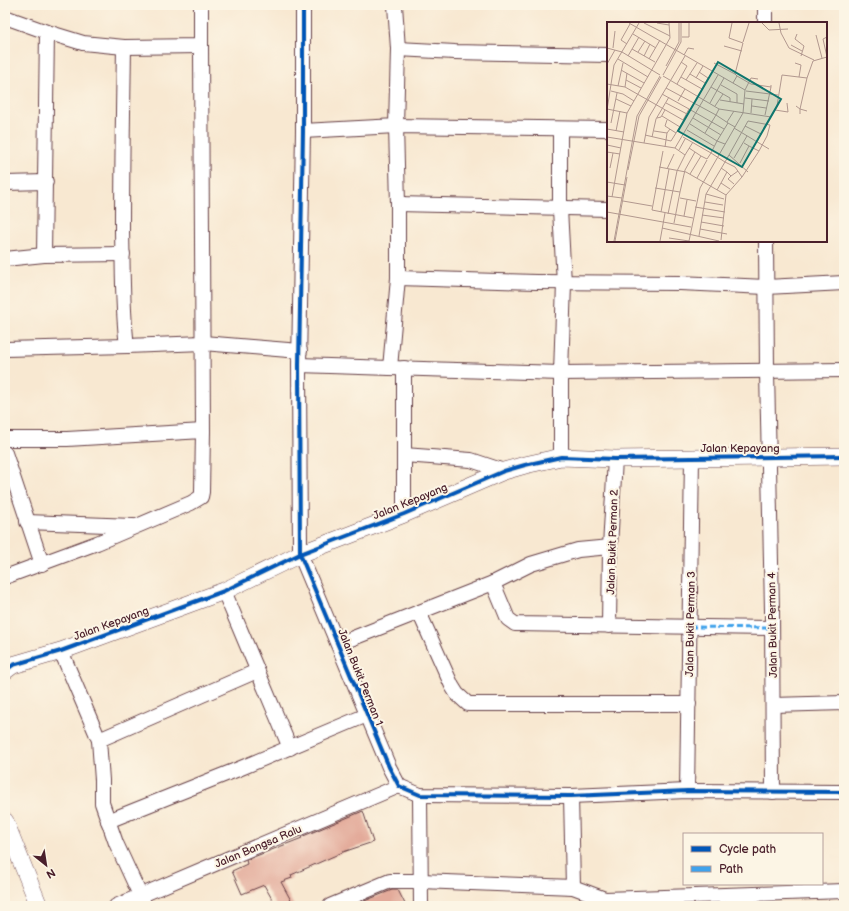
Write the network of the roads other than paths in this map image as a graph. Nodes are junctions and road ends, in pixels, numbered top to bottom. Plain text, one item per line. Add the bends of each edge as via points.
1 (201, 5) edge
2 (303, 5) edge
3 (395, 5) edge
4 (765, 5) edge
5 (5, 17) edge
6 (765, 22) edge
7 (47, 32) junction
8 (201, 46) junction
9 (124, 47) junction
10 (398, 49) junction
11 (607, 55) edge
12 (396, 126) junction
13 (560, 128) junction
14 (607, 129) edge
15 (303, 131) junction
16 (46, 182) junction
17 (5, 183) edge
18 (398, 204) junction
19 (560, 209) junction
20 (607, 209) edge
21 (766, 242) edge
22 (123, 254) junction
23 (44, 255) junction
24 (5, 258) edge
25 (398, 278) junction
26 (564, 282) junction
27 (844, 283) edge
28 (766, 287) junction
29 (203, 343) junction
30 (127, 346) junction
31 (5, 349) edge
32 (300, 350) junction
33 (299, 365) junction
34 (397, 368) junction
35 (844, 370) edge
36 (767, 371) junction
37 (561, 373) junction
38 (203, 431) junction
39 (5, 439) edge
40 (5, 453) edge
41 (404, 455) junction
42 (561, 456) junction
43 (844, 456) edge
44 (692, 458) junction
45 (769, 458) junction
46 (615, 459) junction
47 (504, 471) junction
48 (404, 514) junction
49 (27, 522) junction
50 (137, 526) junction
51 (610, 547) junction
52 (300, 554) junction
53 (42, 564) junction
54 (5, 577) edge
55 (493, 583) junction
56 (224, 591) junction
57 (419, 612) junction
58 (609, 626) junction
59 (690, 627) junction
60 (772, 628) junction
61 (338, 644) junction
62 (61, 651) junction
63 (5, 671) edge
64 (257, 671) junction
65 (844, 703) edge
66 (689, 704) junction
67 (772, 705) junction
68 (367, 715) junction
69 (99, 740) junction
70 (290, 748) junction
71 (399, 786) junction
72 (687, 791) junction
73 (773, 792) junction
74 (844, 792) edge
75 (420, 795) junction
76 (571, 796) junction
77 (5, 821) edge
78 (108, 821) junction
79 (421, 881) junction
80 (573, 887) junction
81 (844, 891) edge
82 (143, 901) edge
83 (606, 902) edge
84 (39, 906) edge
85 (116, 906) edge
86 (330, 906) edge
87 (421, 906) edge

1 - 8 street
2 - 15 street
3 - 10 street
4 - 6 street
5 - 7 street
7 - 9 street via 83,43
7 - 16 street
8 - 9 street
8 - 29 street
9 - 22 street
10 - 11 street
10 - 12 street
12 - 13 street
12 - 15 street
12 - 18 street
13 - 14 street
13 - 19 street
15 - 32 street
16 - 17 street
16 - 23 street
18 - 19 street
18 - 25 street
19 - 20 street
19 - 26 street
21 - 28 street, Jalan Bukit Perman 4
22 - 23 street
22 - 30 street
23 - 24 street
25 - 26 street
25 - 34 street
26 - 28 street
26 - 37 street
27 - 28 street
28 - 36 street, Jalan Bukit Perman 4
29 - 30 street
29 - 32 street
29 - 38 street
30 - 31 street
32 - 33 street
33 - 34 street
33 - 52 street
34 - 37 street
34 - 41 street
35 - 36 street
36 - 37 street
36 - 45 street, Jalan Bukit Perman 4
37 - 42 street
38 - 39 street via 67,439
38 - 50 street via 201,497
40 - 49 street
41 - 47 street via 471,460
41 - 48 street
42 - 46 street, Jalan Kepayang
42 - 47 street, Jalan Kepayang
43 - 45 street, Jalan Kepayang
44 - 45 street, Jalan Kepayang
44 - 46 street, Jalan Kepayang
44 - 59 street, Jalan Bukit Perman 3
45 - 60 street, Jalan Bukit Perman 4
46 - 51 street, Jalan Bukit Perman 2
47 - 48 street, Jalan Kepayang
48 - 52 street, Jalan Kepayang
49 - 50 street
49 - 53 street
50 - 53 street
51 - 55 street via 578,550 538,562
51 - 58 street, Jalan Bukit Perman 2
52 - 56 street, Jalan Kepayang
52 - 61 street, Jalan Bukit Perman 1
53 - 54 street
55 - 57 street
55 - 58 street via 508,619 515,624
56 - 62 street, Jalan Kepayang
56 - 64 street
57 - 61 street
57 - 66 street via 452,686 468,704
58 - 59 street
59 - 60 street
59 - 66 street, Jalan Bukit Perman 3
60 - 67 street, Jalan Bukit Perman 4
61 - 68 street, Jalan Bukit Perman 1
62 - 63 street, Jalan Kepayang via 13,666
62 - 69 street
64 - 69 street
64 - 70 street
65 - 67 street
66 - 72 street, Jalan Bukit Perman 3
67 - 73 street, Jalan Bukit Perman 4
68 - 70 street
68 - 71 street, Jalan Bukit Perman 1
69 - 78 street via 102,803
70 - 78 street
71 - 75 street
71 - 82 street, Jalan Bangsa Ralu
72 - 73 street
72 - 76 street
73 - 74 street
75 - 76 street
75 - 79 street
76 - 80 street
77 - 84 street
78 - 82 street
79 - 80 street
79 - 86 street via 390,881
79 - 87 street
80 - 83 street
81 - 83 street
82 - 85 street, Jalan Bangsa Ralu

